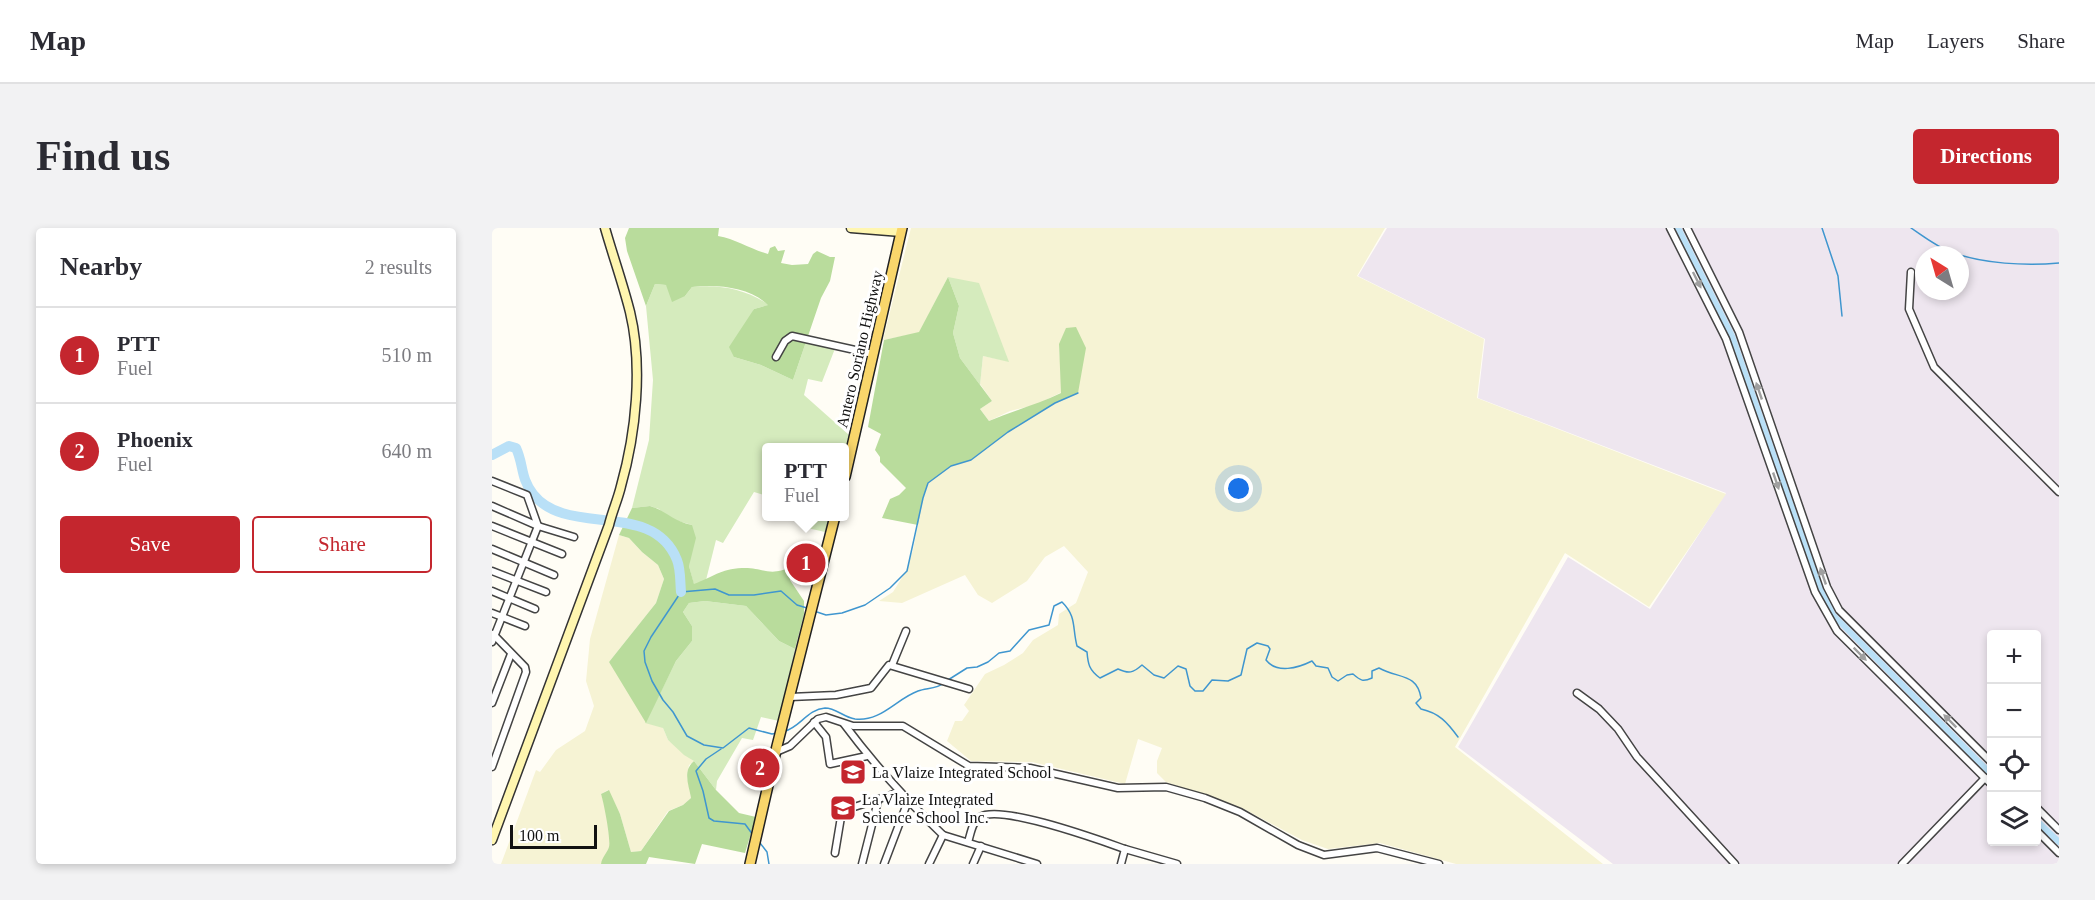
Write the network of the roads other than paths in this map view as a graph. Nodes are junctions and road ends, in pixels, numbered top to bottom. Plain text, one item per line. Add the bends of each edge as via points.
1 (605, 228) edge
2 (851, 228) edge
3 (1670, 228) edge
4 (1687, 228) edge
5 (901, 230) edge
6 (1911, 272) dead end
7 (873, 354) junction
8 (776, 357) dead end
9 (1781, 453) junction
10 (1768, 458) junction
11 (849, 459) edge
12 (492, 481) edge
13 (2059, 492) edge
14 (492, 506) edge
15 (834, 521) edge
16 (492, 526) edge
17 (538, 526) junction
18 (574, 537) dead end
19 (532, 542) junction
20 (492, 549) edge
21 (562, 554) dead end
22 (524, 562) junction
23 (492, 571) edge
24 (554, 575) dead end
25 (517, 580) junction
26 (492, 591) edge
27 (546, 592) dead end
28 (509, 598) junction
29 (535, 609) dead end
30 (492, 613) edge
31 (502, 617) junction
32 (525, 626) dead end
33 (906, 631) dead end
34 (494, 634) edge
35 (492, 642) edge
36 (511, 654) junction
37 (892, 665) junction
38 (969, 689) dead end
39 (1576, 693) dead end
40 (790, 697) junction
41 (492, 703) edge
42 (814, 722) junction
43 (844, 723) junction
44 (775, 752) junction
45 (867, 756) junction
46 (1987, 758) edge
47 (492, 767) edge
48 (1985, 778) joint
49 (900, 792) junction
50 (878, 801) junction
51 (908, 801) junction
52 (2041, 811) edge
53 (2059, 830) edge
54 (2041, 834) edge
55 (943, 835) junction
56 (492, 840) edge
57 (968, 842) junction
58 (981, 846) junction
59 (1125, 849) junction
60 (835, 853) dead end
61 (2059, 853) edge
62 (1167, 863) edge
63 (750, 864) edge
64 (862, 864) edge
65 (884, 864) edge
66 (929, 864) edge
67 (973, 864) edge
68 (1037, 864) edge
69 (1121, 864) edge
70 (1177, 864) edge
71 (1439, 864) edge
72 (1735, 864) edge
73 (1902, 864) edge

1 - 56 street via 630,312 635,354 634,419 610,521
2 - 5 street
3 -> 10 street via 1726,339
9 -> 4 street via 1738,332
5 - 7 main road, Antero Soriano Highway
6 - 13 street via 1909,309 1934,367
7 - 8 street via 792,336
7 - 11 main road, Antero Soriano Highway
9 - 10 street
46 -> 9 street via 1839,610 1827,587
10 -> 48 street via 1815,591 1837,631
12 - 17 street via 527,495
14 - 17 street
15 - 40 main road
16 - 19 street
17 - 18 street
17 - 19 street
19 - 21 street
19 - 22 street
20 - 22 street
22 - 24 street
22 - 25 street
23 - 25 street
25 - 27 street
25 - 28 street
26 - 28 street
28 - 29 street
28 - 31 street
30 - 31 street
31 - 32 street
31 - 34 street
33 - 37 street
34 - 35 street
34 - 36 street
36 - 41 street
36 - 47 street via 526,672
37 - 38 street
37 - 40 street via 887,666 871,688
39 - 72 street via 1612,722 1637,757
40 - 44 main road
42 - 43 street via 826,717
42 - 44 street via 790,746
42 - 45 street via 825,738 830,764
43 - 45 street
43 - 71 street via 903,726 969,766 1030,768 1118,788 1166,787 1240,812 1324,855 1377,848
44 - 63 main road
45 - 49 street
48 - 73 street
49 - 50 street
49 - 51 street
50 - 60 street via 842,811
50 - 64 street
51 - 55 street
51 - 65 street
52 - 53 street
54 - 61 street
55 - 57 street
55 - 66 street
57 - 58 street
57 - 59 street via 978,819 993,813 1035,820
58 - 67 street
58 - 68 street
59 - 62 street
59 - 69 street
62 - 70 street

